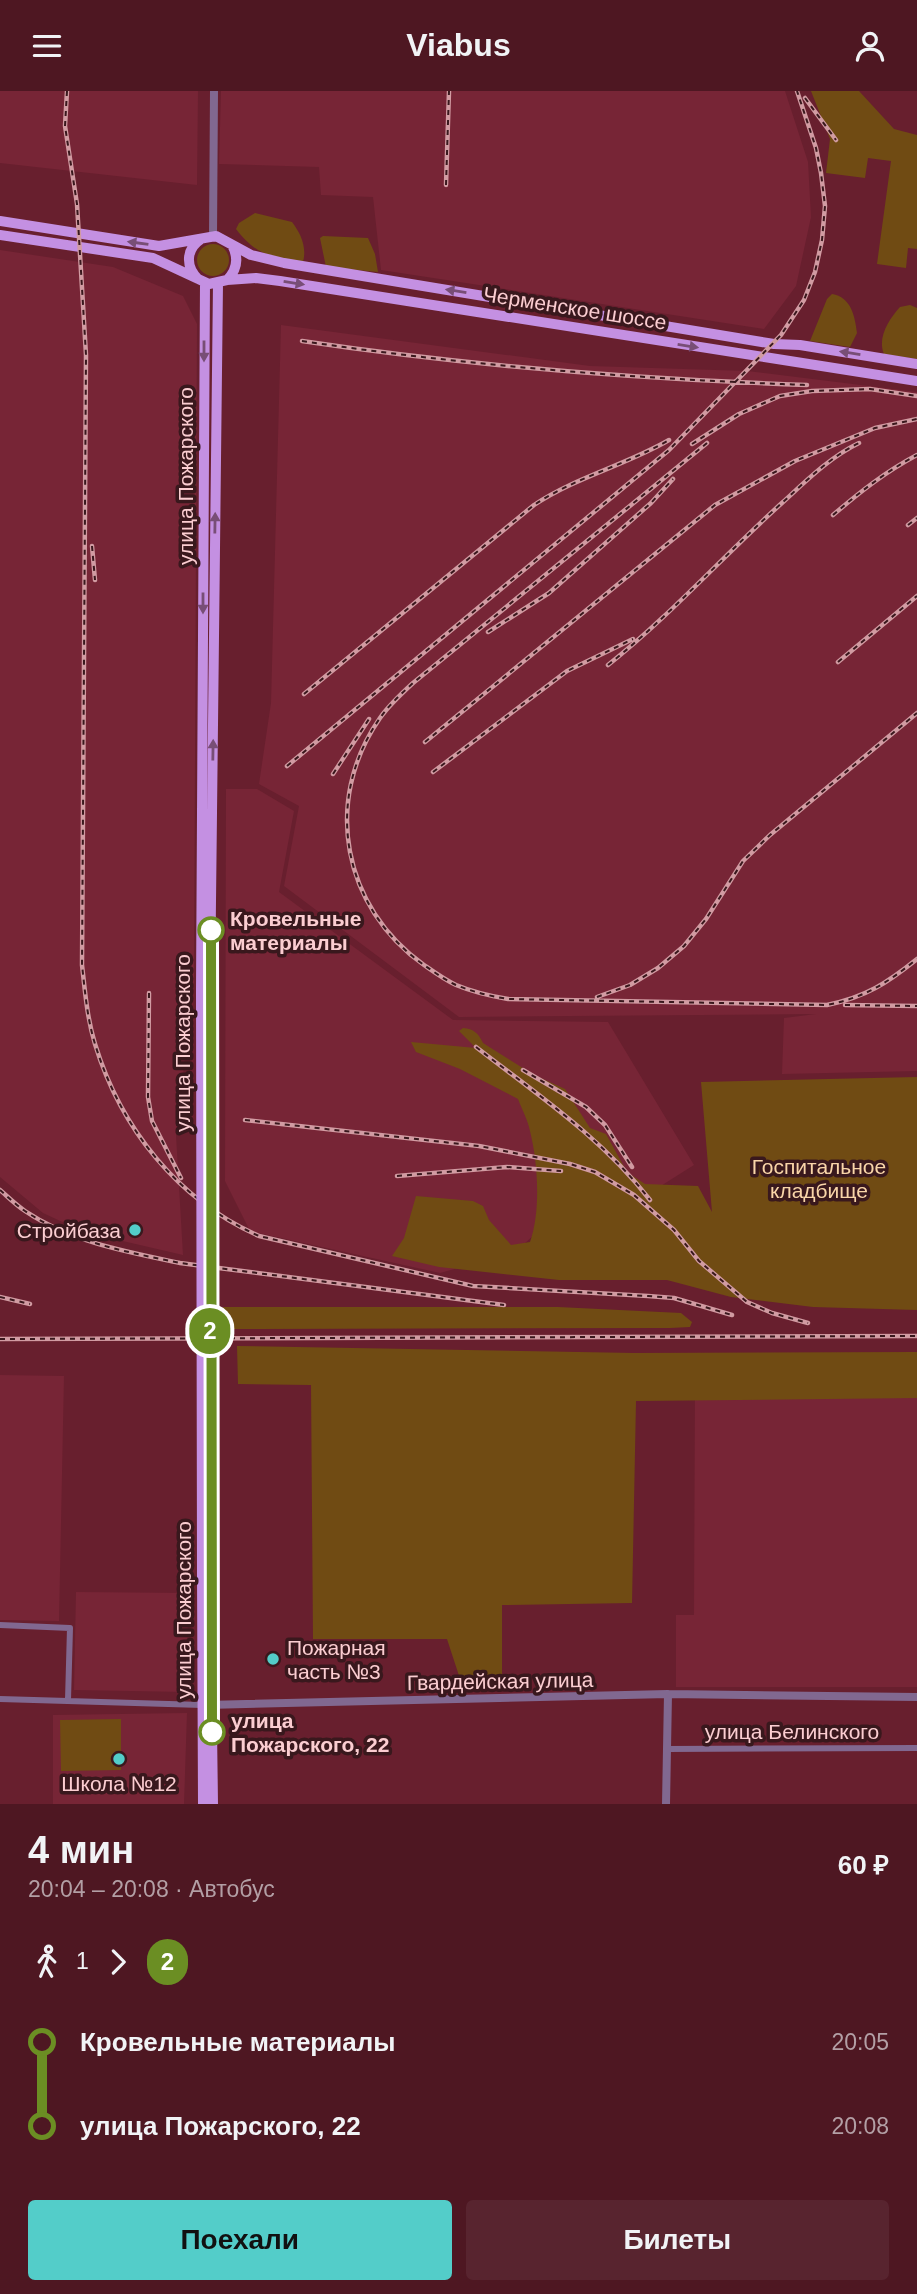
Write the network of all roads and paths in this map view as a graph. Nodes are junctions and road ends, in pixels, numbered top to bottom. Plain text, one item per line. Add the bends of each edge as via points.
1 (214, 91) edge
2 (0, 221) edge
3 (0, 235) edge
4 (209, 237) junction
5 (232, 245) junction
6 (202, 281) junction
7 (222, 282) junction
8 (917, 364) edge
9 (917, 381) edge
10 (205, 990) junction
11 (0, 1625) edge
12 (668, 1694) junction
13 (917, 1697) edge
14 (0, 1699) edge
15 (68, 1700) junction
16 (207, 1705) junction
17 (917, 1748) edge
18 (667, 1749) junction
19 (203, 1804) edge
20 (213, 1804) edge
21 (666, 1804) edge

1 - 4 street
4 -> 2 main road via 159,246
3 - 6 main road, Черменское шоссе via 153,258
4 - 5 main road, Черменское шоссе
4 - 6 main road via 193,246 188,258 190,270
5 - 7 main road via 236,265
8 -> 5 main road, Черменское шоссе via 284,263
6 - 7 main road, Черменское шоссе
6 -> 10 main road, улица Пожарского
7 -> 9 main road, Черменское шоссе via 280,281
10 -> 7 main road, улица Пожарского
10 - 16 main road, улица Пожарского, bridge
11 - 15 street via 70,1628
12 - 13 street, Гвардейская улица
12 - 16 street, Гвардейская улица
12 - 18 street
14 - 15 street, Гвардейская улица
15 - 16 street, Гвардейская улица
16 - 19 main road, улица Пожарского
16 - 20 main road, улица Пожарского
17 - 18 street, улица Белинского
18 - 21 street

